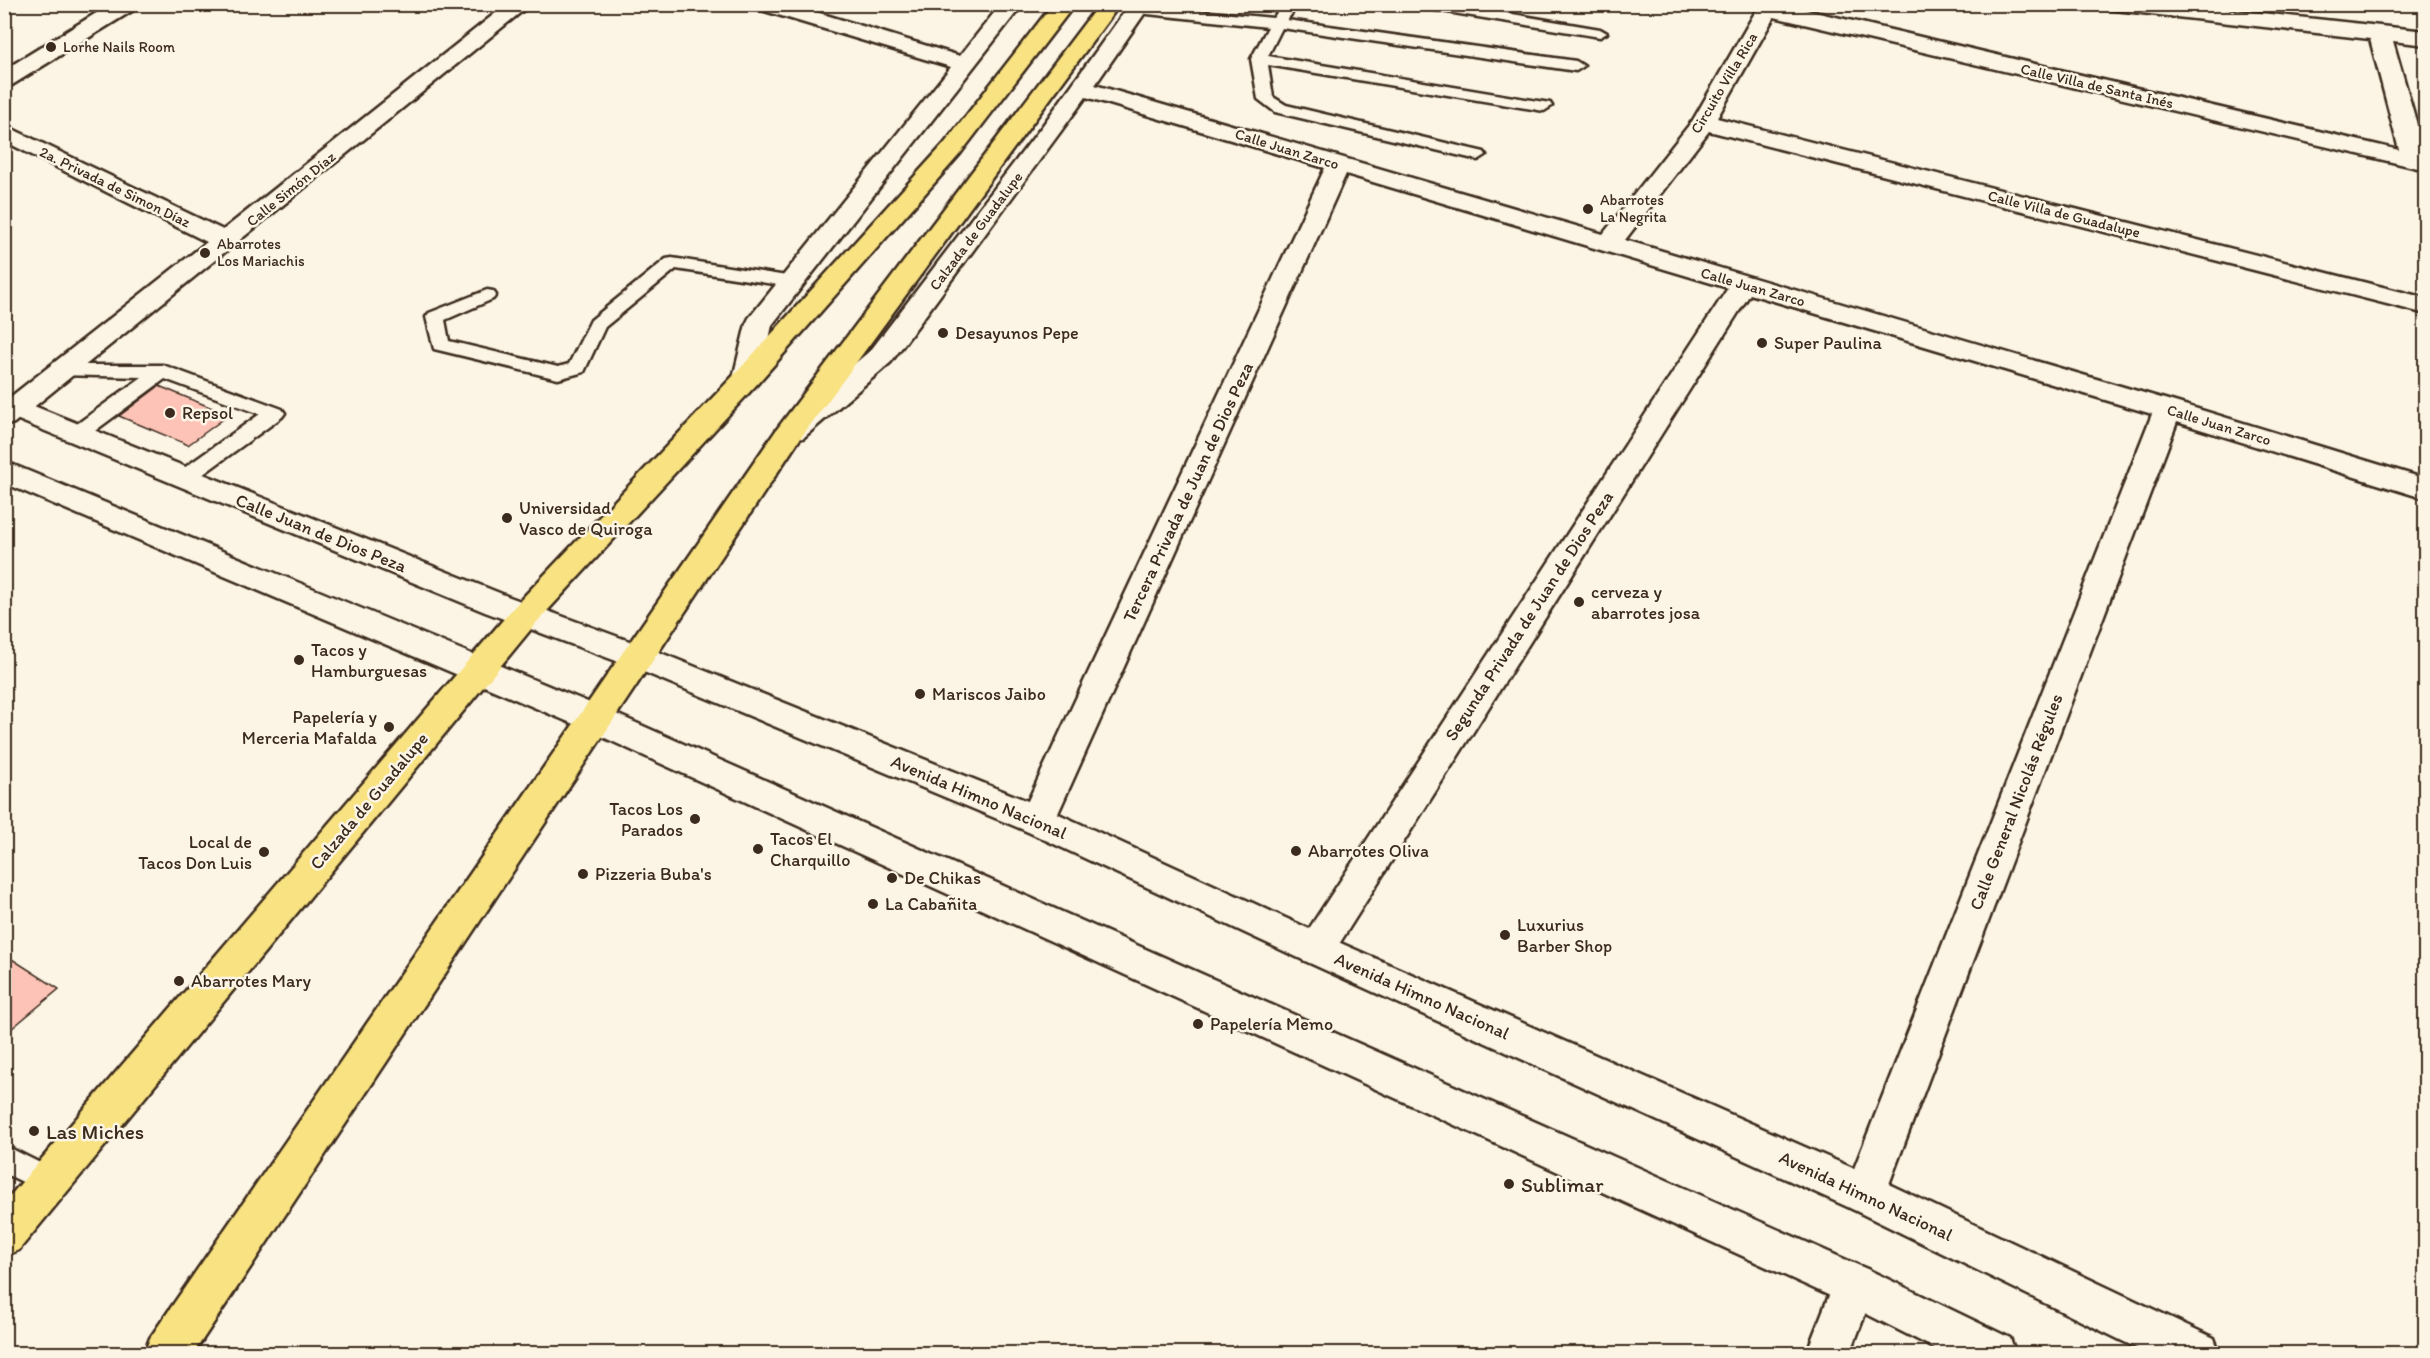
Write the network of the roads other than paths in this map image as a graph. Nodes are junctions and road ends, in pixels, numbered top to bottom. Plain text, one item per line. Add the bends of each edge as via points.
1 (127, 4) edge
2 (521, 4) edge
3 (766, 4) edge
4 (1013, 4) edge
5 (1065, 4) edge
6 (1110, 4) edge
7 (1292, 4) edge
8 (1423, 4) edge
9 (2115, 4) edge
10 (1140, 7) edge
11 (1770, 7) edge
12 (1277, 23) junction
13 (1600, 33) dead end
14 (2380, 33) junction
15 (2426, 38) edge
16 (1259, 59) junction
17 (963, 64) junction
18 (1576, 66) dead end
19 (4, 80) edge
20 (1080, 88) junction
21 (1544, 106) dead end
22 (1703, 122) junction
23 (4, 132) edge
24 (1478, 154) dead end
25 (2420, 162) edge
26 (1339, 164) junction
27 (226, 241) junction
28 (1609, 244) junction
29 (793, 282) junction
30 (1743, 284) junction
31 (488, 295) dead end
32 (2426, 306) edge
33 (63, 371) junction
34 (163, 371) junction
35 (747, 378) junction
36 (2168, 409) junction
37 (8, 410) edge
38 (77, 434) junction
39 (787, 436) junction
40 (4, 471) edge
41 (184, 478) junction
42 (2426, 489) edge
43 (525, 615) junction
44 (639, 657) junction
45 (478, 670) junction
46 (595, 719) junction
47 (1037, 820) junction
48 (1316, 949) junction
49 (4, 1158) edge
50 (50, 1182) junction
51 (1865, 1194) junction
52 (4, 1236) edge
53 (1854, 1285) junction
54 (166, 1353) edge
55 (1828, 1353) edge
56 (1994, 1353) edge
57 (2198, 1353) edge

1 - 19 street
2 - 27 street, Calle Simón Díaz
3 - 17 street
4 - 17 street
5 - 35 main road, Calzada de Guadalupe via 952,149
6 - 39 main road, Calzada de Guadalupe
7 - 12 lane
8 - 13 lane
9 - 14 street
10 - 12 lane
10 - 20 street, Calzada de Guadalupe
11 - 22 street, Circuito Villa Rica
11 - 25 street, Calle Villa de Santa Inés
12 - 16 lane
12 - 18 lane
14 - 15 street
14 - 25 street
16 - 21 lane
16 - 24 lane via 1266,99 1281,109
17 - 29 street
20 - 26 street, Calle Juan Zarco
20 - 39 street, Calzada de Guadalupe via 881,356
22 - 28 street, Circuito Villa Rica
22 - 32 street, Calle Villa de Guadalupe
23 - 27 street, 2a. Privada de Simon Díaz
26 - 28 street, Calle Juan Zarco
26 - 47 street, Tercera Privada de Juan de Dios Peza
27 - 33 street, Calle Simón Díaz
28 - 30 street, Calle Juan Zarco
29 - 31 lane via 672,263 597,324 577,368 558,373 441,345 435,317
29 - 35 street via 759,324
30 - 36 street, Calle Juan Zarco
30 - 48 street, Segunda Privada de Juan de Dios Peza
33 - 34 lane
33 - 37 street, Calle Simón Díaz
34 - 38 lane
34 - 41 lane via 275,413
35 - 43 main road, Calzada de Guadalupe
36 - 42 street, Calle Juan Zarco
36 - 51 street, Calle General Nicolás Régules
37 - 38 street, Calle Juan de Dios Peza
38 - 41 street, Calle Juan de Dios Peza
39 - 44 main road, Calzada de Guadalupe
40 - 45 street
41 - 43 street, Calle Juan de Dios Peza
43 - 44 street, Calle Juan de Dios Peza
43 - 45 main road, Calzada de Guadalupe
44 - 46 main road, Calzada de Guadalupe
44 - 47 street, Avenida Himno Nacional
45 - 46 street
45 - 50 main road, Calzada de Guadalupe
46 - 53 street
46 - 54 main road, Calzada de Guadalupe
47 - 48 street, Avenida Himno Nacional
48 - 51 street, Avenida Himno Nacional
49 - 50 lane
50 - 52 main road, Calzada de Guadalupe
51 - 57 street, Avenida Himno Nacional
53 - 55 street
53 - 56 street

